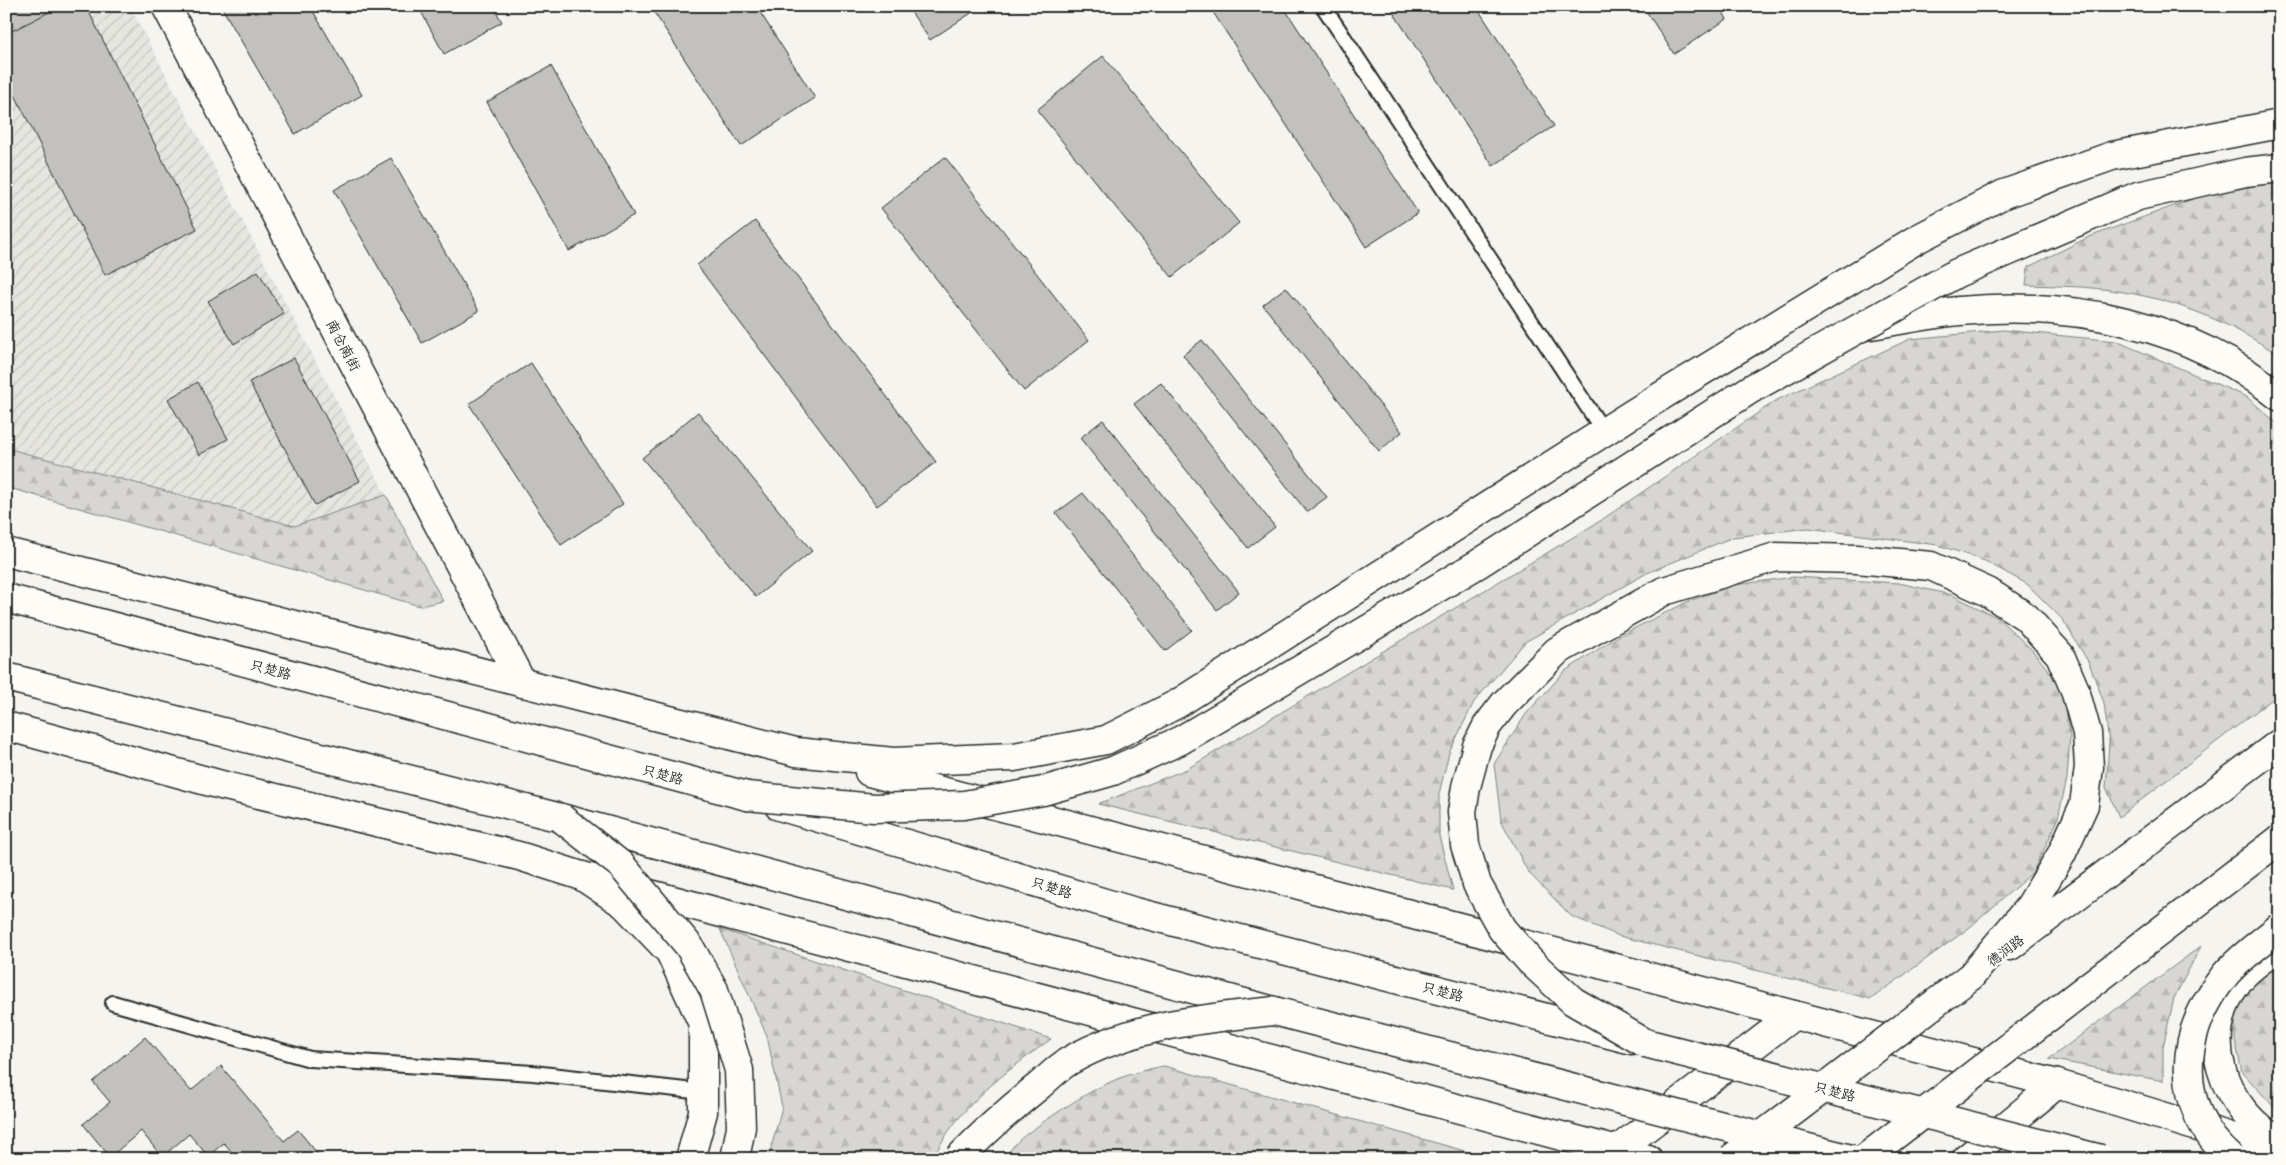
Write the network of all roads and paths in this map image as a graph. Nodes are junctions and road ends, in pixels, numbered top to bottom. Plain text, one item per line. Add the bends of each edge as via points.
1 (166, 6) edge
2 (1323, 6) edge
3 (2280, 124) edge
4 (2280, 168) edge
5 (1861, 327) junction
6 (2280, 397) edge
7 (1604, 432) junction
8 (6, 552) edge
9 (6, 598) edge
10 (6, 677) edge
11 (522, 683) junction
12 (6, 726) edge
13 (2280, 744) edge
14 (796, 752) junction
15 (747, 796) junction
16 (561, 818) junction
17 (2280, 838) edge
18 (582, 876) junction
19 (2280, 927) edge
20 (2280, 946) edge
21 (1971, 976) junction
22 (113, 1003) dead end
23 (1274, 1011) junction
24 (1794, 1015) junction
25 (1645, 1043) junction
26 (2057, 1084) junction
27 (703, 1092) junction
28 (2280, 1142) edge
29 (1617, 1150) junction
30 (2280, 1152) edge
31 (690, 1159) edge
32 (735, 1159) edge
33 (958, 1159) edge
34 (1648, 1159) edge
35 (1731, 1159) edge
36 (1851, 1159) edge
37 (1864, 1159) edge
38 (1966, 1159) edge
39 (2101, 1159) edge
40 (2232, 1159) edge

1 - 11 main road, 南仓南街
2 - 7 lane
3 - 7 main road via 2112,156 2004,194 1917,239
4 - 5 main road, bridge via 2245,172 2138,196 1957,273
5 - 6 main road via 1959,311 2050,309 2167,332 2218,354
5 - 15 main road, bridge via 1751,389 1478,564 1180,740 1113,771 1043,790 964,805 874,808
7 - 14 main road via 1177,704 1106,740 1014,757 893,762
8 - 11 main road
9 - 15 main road, 只楚路
10 - 16 main road
11 - 14 main road
12 - 18 main road via 225,786 519,856
13 - 21 main road, 德润路
14 - 24 main road
15 - 25 main road, 只楚路, bridge via 1132,911
16 - 23 main road, bridge
16 - 32 main road, bridge via 621,865 688,946 714,990 738,1070 742,1127
17 - 37 main road, bridge
18 - 27 main road via 624,904 670,952 703,1024
18 - 29 main road
19 - 40 main road, bridge via 2226,974 2199,1015 2191,1040 2188,1075 2196,1108 2206,1131
20 - 28 main road via 2239,979 2219,1016 2216,1044 2224,1081 2250,1117
21 - 25 main road, bridge via 2030,906 2061,855 2084,804 2089,767 2086,733 2075,690 2060,655 2026,617 1988,592 1931,566 1857,559 1776,557 1664,591 1557,651 1504,704 1477,746 1462,812 1465,845 1477,884 1502,929 1530,961 1573,1000
21 - 35 main road, 德润路, bridge
22 - 27 lane via 310,1059 533,1073
23 - 33 main road, bridge via 1201,1019 1124,1037 1094,1048 1067,1062 1032,1090
23 - 36 main road, bridge
24 - 26 main road
24 - 29 main road
25 - 39 main road, 只楚路, bridge
26 - 30 main road
26 - 38 main road
27 - 31 main road via 703,1112
29 - 34 main road

